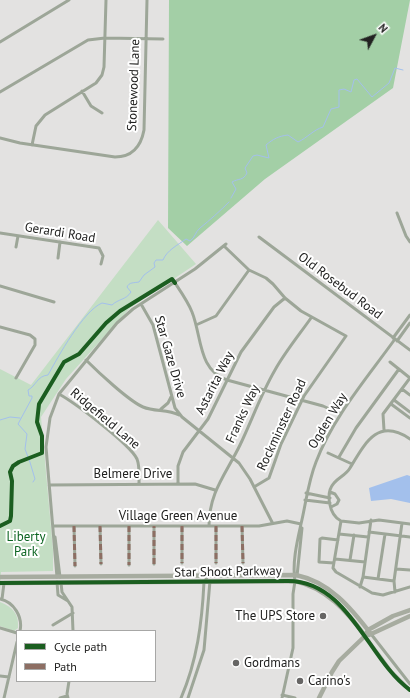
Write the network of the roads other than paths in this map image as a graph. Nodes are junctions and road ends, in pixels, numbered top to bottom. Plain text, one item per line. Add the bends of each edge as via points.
1 (69, 0) edge
2 (106, 0) edge
3 (147, 0) edge
4 (105, 38) junction
5 (146, 38) junction
6 (163, 39) dead end
7 (0, 42) edge
8 (0, 92) edge
9 (82, 92) junction
10 (102, 113) dead end
11 (0, 138) edge
12 (32, 145) junction
13 (397, 214) dead end
14 (0, 233) edge
15 (18, 236) junction
16 (259, 238) dead end
17 (60, 242) junction
18 (410, 242) edge
19 (16, 247) dead end
20 (58, 258) dead end
21 (101, 264) dead end
22 (249, 270) junction
23 (175, 283) junction
24 (0, 286) edge
25 (285, 298) junction
26 (54, 302) dead end
27 (141, 304) junction
28 (410, 315) edge
29 (311, 318) junction
30 (410, 323) edge
31 (196, 325) junction
32 (0, 328) edge
33 (395, 339) junction
34 (410, 350) edge
35 (86, 360) junction
36 (390, 362) dead end
37 (400, 369) junction
38 (16, 378) dead end
39 (410, 378) edge
40 (227, 380) junction
41 (402, 389) junction
42 (264, 390) junction
43 (60, 394) junction
44 (410, 395) edge
45 (171, 397) junction
46 (302, 400) junction
47 (392, 402) junction
48 (160, 410) junction
49 (410, 412) edge
50 (341, 414) junction
51 (181, 415) junction
52 (410, 418) edge
53 (199, 430) junction
54 (384, 430) junction
55 (410, 439) edge
56 (328, 453) dead end
57 (339, 457) junction
58 (233, 458) junction
59 (352, 464) junction
60 (139, 484) junction
61 (178, 484) junction
62 (49, 485) junction
63 (254, 487) junction
64 (215, 490) junction
65 (330, 492) junction
66 (306, 493) junction
67 (330, 498) junction
68 (305, 500) junction
69 (330, 505) junction
70 (371, 520) junction
71 (341, 521) junction
72 (272, 522) junction
73 (402, 523) junction
74 (301, 524) junction
75 (410, 524) edge
76 (54, 526) junction
77 (74, 526) junction
78 (100, 526) junction
79 (129, 526) junction
80 (154, 526) junction
81 (182, 526) junction
82 (209, 526) junction
83 (216, 526) junction
84 (242, 526) junction
85 (368, 532) junction
86 (339, 534) junction
87 (386, 534) junction
88 (354, 535) junction
89 (400, 536) junction
90 (368, 537) junction
91 (410, 537) edge
92 (338, 540) junction
93 (335, 559) junction
94 (350, 560) junction
95 (365, 562) junction
96 (182, 563) dead end
97 (216, 563) dead end
98 (243, 563) dead end
99 (334, 563) junction
100 (101, 564) dead end
101 (129, 564) dead end
102 (154, 564) dead end
103 (75, 566) dead end
104 (396, 569) junction
105 (410, 570) edge
106 (58, 576) junction
107 (208, 576) junction
108 (295, 576) junction
109 (2, 577) edge
110 (363, 578) junction
111 (378, 579) junction
112 (295, 581) junction
113 (394, 581) junction
114 (59, 582) junction
115 (204, 582) junction
116 (211, 582) junction
117 (2, 583) edge
118 (360, 586) junction
119 (410, 588) edge
120 (395, 592) junction
121 (1, 599) edge
122 (410, 610) edge
123 (73, 613) junction
124 (410, 616) edge
125 (53, 625) dead end
126 (0, 628) edge
127 (20, 630) edge
128 (74, 630) edge
129 (370, 632) junction
130 (16, 633) edge
131 (365, 636) junction
132 (16, 646) edge
133 (0, 676) edge
134 (9, 677) junction
135 (69, 682) edge
136 (410, 684) edge
137 (410, 690) edge
138 (67, 697) edge
139 (282, 697) edge
140 (4, 698) edge
141 (60, 698) edge
142 (181, 698) edge
143 (188, 698) edge
144 (295, 698) edge
145 (319, 698) edge

1 - 7 street
2 - 4 street
3 - 5 street, Stonewood Lane
4 - 5 street
4 - 8 street via 93,38 82,42
4 - 9 street via 102,75 96,83
5 - 6 street
5 - 12 street, Stonewood Lane via 144,130 142,141 134,151 125,156 115,157
9 - 10 street via 91,106
9 - 12 street via 41,118 35,128
11 - 12 street, Stonewood Lane
13 - 18 street
14 - 15 street, Gerardi Road
15 - 17 street, Gerardi Road
15 - 19 street
16 - 33 street, Old Rosebud Road
17 - 20 street
17 - 21 street, Gerardi Road via 99,248 103,256
22 - 23 street, Rockminster Road via 225,245
22 - 25 street, Rockminster Road via 266,278
22 - 31 street via 216,316
23 - 27 street
23 - 31 street via 192,311
24 - 26 street
25 - 29 street, Rockminster Road
25 - 40 street, Astarita Way via 274,307 249,340
27 - 35 street via 117,323
27 - 45 street, Star Gaze Drive via 153,325
28 - 33 street
29 - 42 street, Franks Way via 284,355
29 - 46 street, Rockminster Road via 345,335 346,338
30 - 33 street
31 - 40 street via 207,366 214,374
32 - 38 street via 30,335 36,341
33 - 34 street, Old Rosebud Road
33 - 50 street, Ogden Way
35 - 43 street
35 - 48 street via 135,402 144,408
36 - 37 street
37 - 39 street
37 - 57 street via 356,428
39 - 41 street
40 - 42 street
40 - 53 street, Astarita Way via 208,419
41 - 44 street
41 - 47 street
42 - 46 street
42 - 58 street, Franks Way
43 - 60 street, Ridgefield Lane via 74,402 133,453 139,464
43 - 62 street via 52,411 46,436
45 - 48 street
45 - 51 street, Star Gaze Drive
46 - 50 street
46 - 63 street, Rockminster Road via 281,444 269,478
47 - 49 street
47 - 52 street
47 - 54 street via 383,414
48 - 51 street
50 - 66 street, Ogden Way via 321,449
51 - 53 street, Star Gaze Drive
53 - 58 street, Star Gaze Drive
53 - 61 street, Astarita Way via 181,457
54 - 55 street via 399,433
54 - 59 street via 366,443
56 - 57 street
57 - 59 street
58 - 63 street, Star Gaze Drive via 246,472
58 - 64 street, Franks Way
59 - 65 street via 346,474 334,483
60 - 61 street, Belmere Drive
60 - 62 street, Belmere Drive
61 - 64 street, Belmere Drive via 201,485
62 - 76 street
63 - 72 street, Star Gaze Drive
64 - 82 street, Franks Way
65 - 67 street
65 - 69 street via 339,500 337,504
66 - 67 street
66 - 68 street, Ogden Way
67 - 69 street
68 - 69 street
68 - 74 street, Ogden Way
69 - 71 street via 334,516
70 - 71 street via 359,523
70 - 73 street
70 - 85 street
71 - 86 street
72 - 74 street, Village Green Avenue via 287,521
72 - 84 street, Village Green Avenue via 259,526
73 - 75 street
73 - 89 street
74 - 108 street, Ogden Way
76 - 77 street, Village Green Avenue
76 - 106 street
77 - 78 street, Village Green Avenue
77 - 103 street
78 - 79 street, Village Green Avenue
78 - 100 street
79 - 80 street, Village Green Avenue
79 - 101 street
80 - 81 street, Village Green Avenue
80 - 102 street
81 - 82 street, Village Green Avenue
81 - 96 street
82 - 83 street, Village Green Avenue
83 - 84 street, Village Green Avenue
83 - 97 street
84 - 98 street
85 - 87 street
85 - 90 street
86 - 88 street
86 - 92 street
87 - 89 street
87 - 111 street
88 - 90 street
88 - 94 street
89 - 91 street
89 - 104 street
90 - 95 street
92 - 93 street
92 - 99 street via 320,539 319,562
93 - 94 street
93 - 99 street
94 - 95 street
95 - 110 street
99 - 118 street via 333,568 336,572
104 - 105 street
104 - 113 street
106 - 107 street, Star Shoot Parkway
106 - 109 street, Star Shoot Parkway
106 - 114 street
107 - 108 street, Star Shoot Parkway
107 - 115 street
107 - 116 street
108 - 112 street, Ogden Way
108 - 129 street, Star Shoot Parkway via 317,582 332,590
109 - 117 street
110 - 111 street
110 - 118 street
111 - 113 street
112 - 116 street, Star Shoot Parkway
112 - 131 street, Star Shoot Parkway via 327,594
112 - 139 street, Ogden Way via 293,648
113 - 120 street
114 - 115 street, Star Shoot Parkway
114 - 117 street, Star Shoot Parkway
114 - 123 street via 58,595 68,601
115 - 116 street, Star Shoot Parkway
115 - 142 street via 198,645
116 - 143 street via 204,650
117 - 121 street
118 - 120 street via 382,595
119 - 120 street
121 - 127 street via 18,612
122 - 129 street via 393,616
123 - 125 street
123 - 128 street
124 - 129 street
126 - 130 street
129 - 131 street
129 - 136 street, Star Shoot Parkway
131 - 137 street, Star Shoot Parkway via 391,671
131 - 145 street via 339,661
132 - 134 street
133 - 134 street
134 - 140 street
135 - 138 street
138 - 141 street
139 - 144 street

